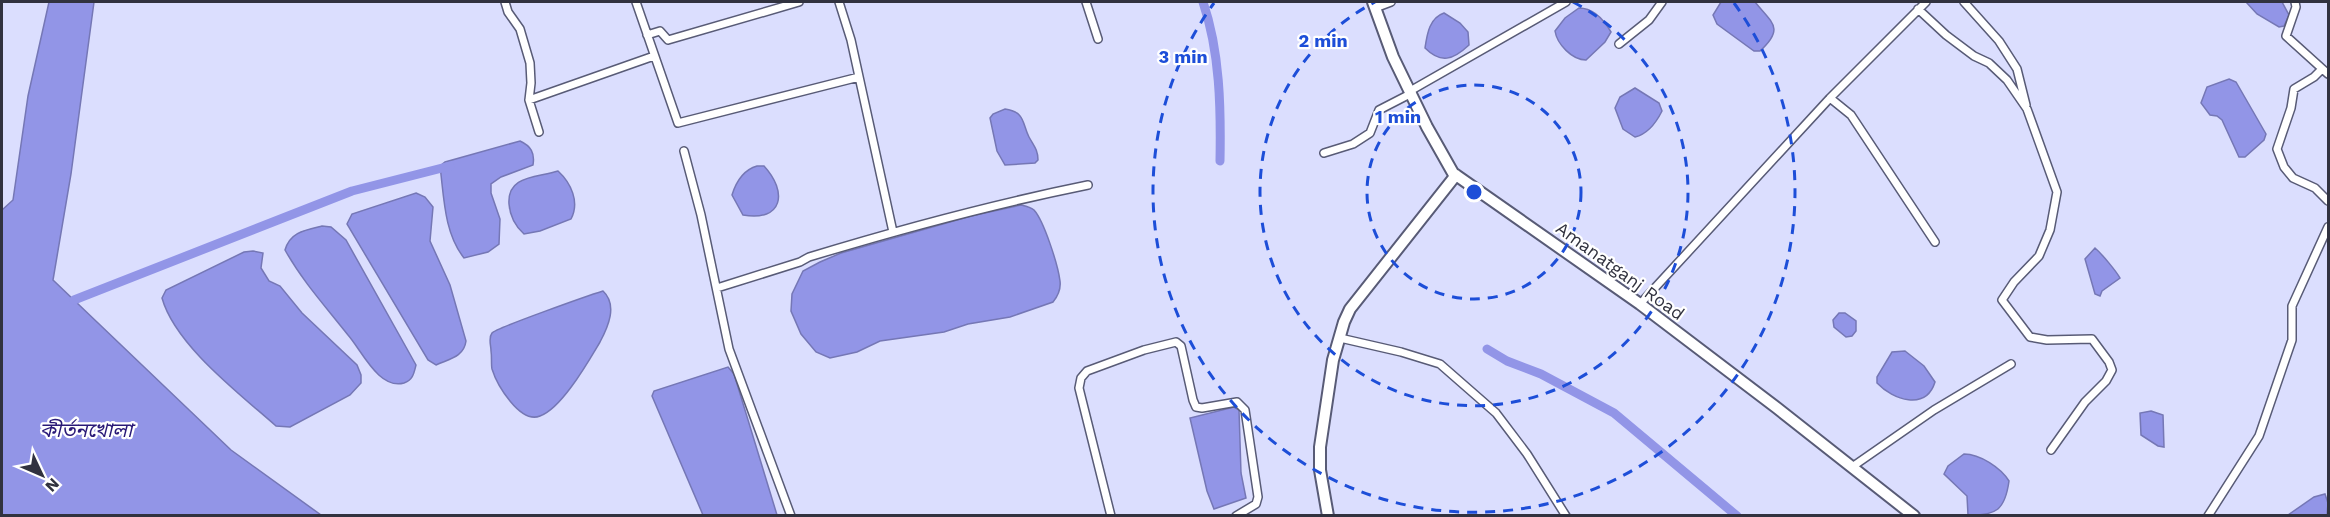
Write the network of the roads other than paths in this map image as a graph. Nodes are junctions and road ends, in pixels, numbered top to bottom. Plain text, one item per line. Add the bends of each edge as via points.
1 (506, 2) edge
2 (636, 2) edge
3 (799, 2) edge
4 (839, 2) edge
5 (1086, 2) edge
6 (1391, 2) edge
7 (1566, 2) edge
8 (1662, 2) edge
9 (1926, 2) edge
10 (1964, 2) edge
11 (2295, 2) edge
12 (1374, 5) edge
13 (1918, 9) junction
14 (647, 35) junction
15 (1098, 39) dead end
16 (1619, 44) dead end
17 (654, 56) junction
18 (2325, 71) edge
19 (859, 77) junction
20 (1411, 92) junction
21 (1830, 98) junction
22 (529, 100) junction
23 (2027, 109) junction
24 (539, 132) dead end
25 (684, 151) dead end
26 (1324, 153) dead end
27 (1456, 175) junction
28 (1088, 185) dead end
29 (2328, 201) edge
30 (2328, 227) edge
31 (893, 232) junction
32 (1935, 242) dead end
33 (717, 288) junction
34 (1640, 304) junction
35 (1340, 338) junction
36 (2011, 364) dead end
37 (2051, 450) dead end
38 (1852, 467) junction
39 (1109, 515) edge
40 (791, 516) edge
41 (1236, 516) edge
42 (1328, 516) edge
43 (1566, 516) edge
44 (1914, 516) edge
45 (2208, 516) edge

1 - 22 street via 520,28 531,63
2 - 14 street
3 - 14 street via 668,40 660,31
4 - 19 street
5 - 15 street
6 - 12 street
7 - 20 street
8 - 16 street via 1649,20
9 - 13 street
10 - 23 street via 1999,41 2017,69
11 - 18 street via 2286,36
12 - 20 main road, Amanatganj Road
13 - 21 street
13 - 23 street via 1946,35 1989,63 2007,80
14 - 17 street
17 - 19 street via 678,123
17 - 22 street
18 - 29 street via 2294,89 2277,149 2283,167 2293,178 2315,188
19 - 31 street
20 - 26 street via 1380,110 1370,134
20 - 27 main road, Amanatganj Road
21 - 32 street via 1851,115
21 - 34 street
22 - 24 street
23 - 37 street via 2057,192 2050,230 2039,256 2013,282 2002,300 2030,337 2092,339 2112,370
25 - 33 street
27 - 34 main road, Amanatganj Road
27 - 35 main road via 1350,309
28 - 31 street
30 - 45 street via 2292,306 2292,340 2259,436
31 - 33 street
33 - 40 street via 729,349
34 - 38 main road, Amanatganj Road
35 - 42 main road via 1328,383 1320,447
35 - 43 street via 1440,364 1496,413
36 - 38 street
38 - 44 main road, Amanatganj Road
39 - 41 street via 1079,388 1081,378 1087,371 1176,342 1181,346 1196,407 1237,402 1245,410 1258,497 1256,504

